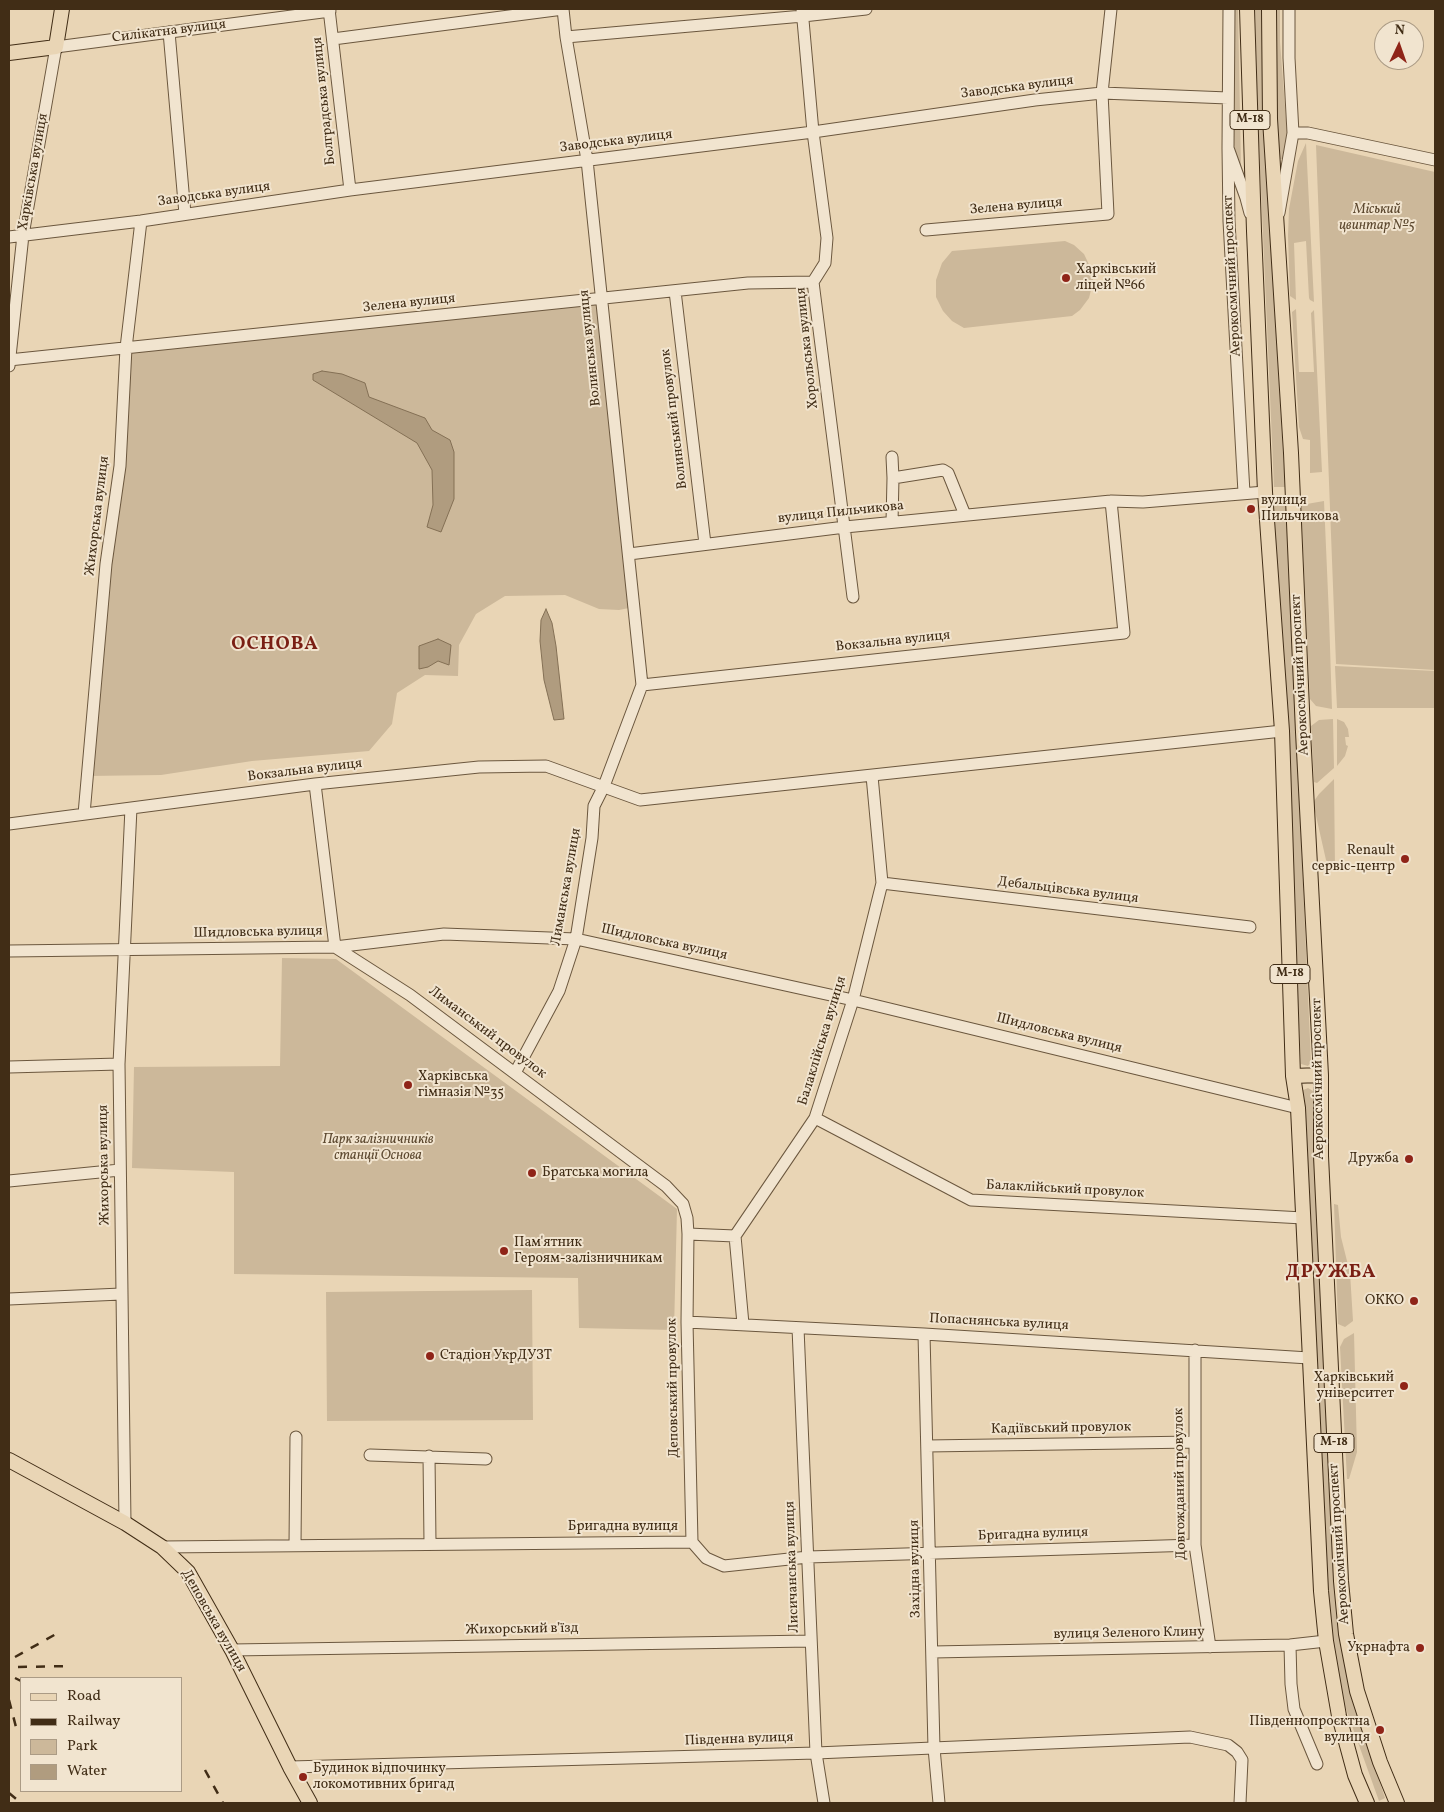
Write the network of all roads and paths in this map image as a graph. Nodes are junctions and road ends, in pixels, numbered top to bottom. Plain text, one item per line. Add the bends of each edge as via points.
1 (62, 9) edge
2 (563, 9) edge
3 (866, 9) edge
4 (1111, 9) edge
5 (1229, 9) edge
6 (1247, 9) edge
7 (1268, 9) edge
8 (1289, 9) edge
9 (329, 10) edge
10 (803, 13) edge
11 (169, 32) junction
12 (566, 38) junction
13 (333, 39) junction
14 (56, 47) junction
15 (9, 53) edge
16 (1102, 93) junction
17 (1228, 98) junction
18 (813, 132) junction
19 (1293, 133) junction
20 (1228, 148) junction
21 (587, 160) junction
22 (1435, 160) edge
23 (350, 190) junction
24 (185, 214) junction
25 (141, 221) junction
26 (1276, 228) junction
27 (926, 230) dead end
28 (1254, 231) junction
29 (23, 235) junction
30 (9, 236) edge
31 (813, 282) junction
32 (675, 291) junction
33 (600, 300) junction
34 (126, 348) junction
35 (9, 362) edge
36 (892, 457) dead end
37 (893, 478) junction
38 (1265, 492) junction
39 (1244, 493) junction
40 (1111, 501) junction
41 (965, 515) junction
42 (892, 522) junction
43 (845, 527) junction
44 (705, 544) junction
45 (629, 554) junction
46 (853, 597) dead end
47 (642, 685) junction
48 (1282, 731) junction
49 (872, 776) junction
50 (315, 784) junction
51 (604, 786) junction
52 (131, 808) junction
53 (84, 814) junction
54 (9, 824) edge
55 (882, 884) junction
56 (1250, 928) dead end
57 (576, 939) junction
58 (335, 947) junction
59 (9, 951) edge
60 (124, 951) junction
61 (853, 1000) junction
62 (119, 1064) junction
63 (9, 1067) edge
64 (515, 1073) junction
65 (1321, 1075) junction
66 (1293, 1076) junction
67 (1298, 1108) junction
68 (815, 1118) junction
69 (120, 1170) junction
70 (9, 1181) edge
71 (1303, 1218) junction
72 (688, 1234) junction
73 (736, 1236) junction
74 (121, 1294) junction
75 (9, 1299) edge
76 (687, 1322) junction
77 (743, 1324) junction
78 (798, 1328) junction
79 (924, 1334) junction
80 (1195, 1350) junction
81 (1310, 1358) junction
82 (296, 1437) dead end
83 (1194, 1442) junction
84 (927, 1446) junction
85 (370, 1455) dead end
86 (430, 1456) junction
87 (486, 1459) dead end
88 (9, 1460) edge
89 (125, 1523) junction
90 (692, 1542) junction
91 (430, 1543) junction
92 (295, 1545) junction
93 (1195, 1545) junction
94 (162, 1547) junction
95 (930, 1553) junction
96 (808, 1557) junction
97 (812, 1641) junction
98 (1326, 1641) junction
99 (1290, 1646) junction
100 (1210, 1647) junction
101 (232, 1650) junction
102 (933, 1652) junction
103 (934, 1748) junction
104 (816, 1753) junction
105 (1317, 1764) dead end
106 (290, 1767) junction
107 (310, 1803) edge
108 (824, 1803) edge
109 (939, 1803) edge
110 (1240, 1803) edge
111 (1367, 1803) edge
112 (1397, 1803) edge

1 - 14 main road, Харківська вулиця
2 - 12 street, Волинська вулиця
2 - 13 street
3 - 10 street
4 - 16 street
5 - 17 street, Аерокосмічний проспект
6 - 28 main road, Аерокосмічний проспект / М-18
7 - 26 main road, Аерокосмічний проспект / М-18
8 - 19 street, Аерокосмічний проспект
9 - 11 street, Силікатна вулиця
9 - 13 street, Болградська вулиця
10 - 12 street
10 - 18 street, Хорольська вулиця
11 - 14 street, Силікатна вулиця
11 - 24 street
12 - 21 street, Волинська вулиця
13 - 23 street, Болградська вулиця
14 - 15 main road, Силікатна вулиця
14 - 29 street, Харківська вулиця
16 - 17 street, Заводська вулиця
16 - 18 street, Заводська вулиця
16 - 27 street, Зелена вулиця via 1108,214
17 - 20 street, Аерокосмічний проспект
18 - 21 street, Заводська вулиця
18 - 31 street, Хорольська вулиця via 827,238 825,263
19 - 22 street
19 - 26 street, Аерокосмічний проспект
20 - 28 street, Аерокосмічний проспект
20 - 39 street, Аерокосмічний проспект
21 - 23 street, Заводська вулиця
21 - 33 street, Волинська вулиця
23 - 24 street, Заводська вулиця
24 - 25 street, Заводська вулиця
25 - 29 street, Заводська вулиця
25 - 34 street, Жихорська вулиця
26 - 65 main road, Аерокосмічний проспект / М-18 via 1292,462
28 - 38 main road, Аерокосмічний проспект / М-18
29 - 30 street, Заводська вулиця
29 - 35 street, Харківська вулиця
31 - 32 street, Зелена вулиця via 748,283
31 - 43 street, Хорольська вулиця
32 - 33 street, Зелена вулиця
32 - 44 street, Волинський провулок
33 - 34 street, Зелена вулиця
33 - 45 street, Волинська вулиця
34 - 35 street, Зелена вулиця
34 - 53 street, Жихорська вулиця via 120,466 106,564
36 - 37 street
37 - 41 street via 943,470 948,473
37 - 42 street
38 - 39 street, вулиця Пильчикова
38 - 48 main road, Аерокосмічний проспект / М-18
39 - 40 street, вулиця Пильчикова via 1143,502
40 - 41 street, вулиця Пильчикова
40 - 47 street, Вокзальна вулиця via 1124,633
41 - 42 street, вулиця Пильчикова
42 - 43 street, вулиця Пильчикова
43 - 44 street, вулиця Пильчикова
43 - 46 street, Хорольська вулиця
44 - 45 street, вулиця Пильчикова
45 - 47 street, Волинська вулиця
47 - 51 street
48 - 49 street, Вокзальна вулиця
48 - 66 main road, Аерокосмічний проспект / М-18
49 - 51 street, Вокзальна вулиця via 640,800
49 - 55 street, Балаклійська вулиця
50 - 51 street, Вокзальна вулиця via 479,767 546,766
50 - 52 street, Вокзальна вулиця
50 - 58 street
51 - 57 street, Лиманська вулиця via 594,806
52 - 53 street, Вокзальна вулиця
52 - 60 street, Жихорська вулиця
53 - 54 street, Вокзальна вулиця
55 - 56 street, Дебальцівська вулиця
55 - 61 street, Балаклійська вулиця
57 - 58 street, Шидловська вулиця via 444,934
57 - 61 street, Шидловська вулиця
57 - 64 street, Лиманська вулиця via 559,991
58 - 60 street, Шидловська вулиця
58 - 64 street, Лиманський провулок via 410,994
59 - 60 street, Шидловська вулиця
60 - 62 street, Жихорська вулиця
61 - 67 street, Шидловська вулиця
61 - 68 street, Балаклійська вулиця
62 - 63 street
62 - 69 street, Жихорська вулиця
64 - 72 street, Лиманський провулок via 675,1194 683,1204
65 - 66 main road
65 - 112 main road, Аерокосмічний проспект / М-18 via 1321,1156 1346,1634 1358,1691 1380,1762
66 - 67 main road, Аерокосмічний проспект / М-18
67 - 71 main road, Аерокосмічний проспект / М-18
68 - 71 street, Балаклійський провулок via 971,1200
68 - 73 street, Балаклійська вулиця
69 - 70 street
69 - 74 street, Жихорська вулиця
71 - 81 main road, Аерокосмічний проспект / М-18
72 - 73 street
72 - 76 street, Деповський провулок
73 - 77 street
74 - 75 street
74 - 89 street, Жихорська вулиця
76 - 77 street, Попаснянська вулиця
76 - 90 street, Деповський провулок
77 - 78 street, Попаснянська вулиця
78 - 79 street, Попаснянська вулиця
78 - 96 street, Лисичанська вулиця
79 - 80 street, Попаснянська вулиця
79 - 84 street, Західна вулиця
80 - 81 street, Попаснянська вулиця
80 - 83 street, Довгожданий провулок
81 - 98 main road, Аерокосмічний проспект / М-18
82 - 92 street
83 - 84 street, Кадіївський провулок
83 - 93 street, Довгожданий провулок
84 - 95 street, Західна вулиця
85 - 86 street
86 - 87 street
86 - 91 street
88 - 89 main road, Деповська вулиця
89 - 94 main road, Деповська вулиця
90 - 91 street, Бригадна вулиця
90 - 96 street, Бригадна вулиця via 706,1558 724,1566
91 - 92 street, Бригадна вулиця
92 - 94 street, Бригадна вулиця
93 - 95 street, Бригадна вулиця
93 - 100 street, Довгожданий провулок
94 - 101 main road, Деповська вулиця via 188,1572
95 - 96 street, Бригадна вулиця
95 - 102 street, Західна вулиця
96 - 97 street, Лисичанська вулиця
97 - 101 street, Жихорський в’їзд
97 - 104 street, Лисичанська вулиця
98 - 99 street, вулиця Зеленого Клину
98 - 111 main road, Аерокосмічний проспект / М-18 via 1339,1716 1355,1775
99 - 100 street, вулиця Зеленого Клину
99 - 105 street via 1294,1709
100 - 102 street, вулиця Зеленого Клину
101 - 106 main road, Деповська вулиця
102 - 103 street, Західна вулиця
103 - 104 street, Південна вулиця
103 - 109 street, Західна вулиця
103 - 110 street, Південна вулиця via 1190,1737 1228,1745 1237,1752 1242,1760
104 - 106 street, Південна вулиця
104 - 108 street, Лисичанська вулиця
106 - 107 main road, Деповська вулиця

